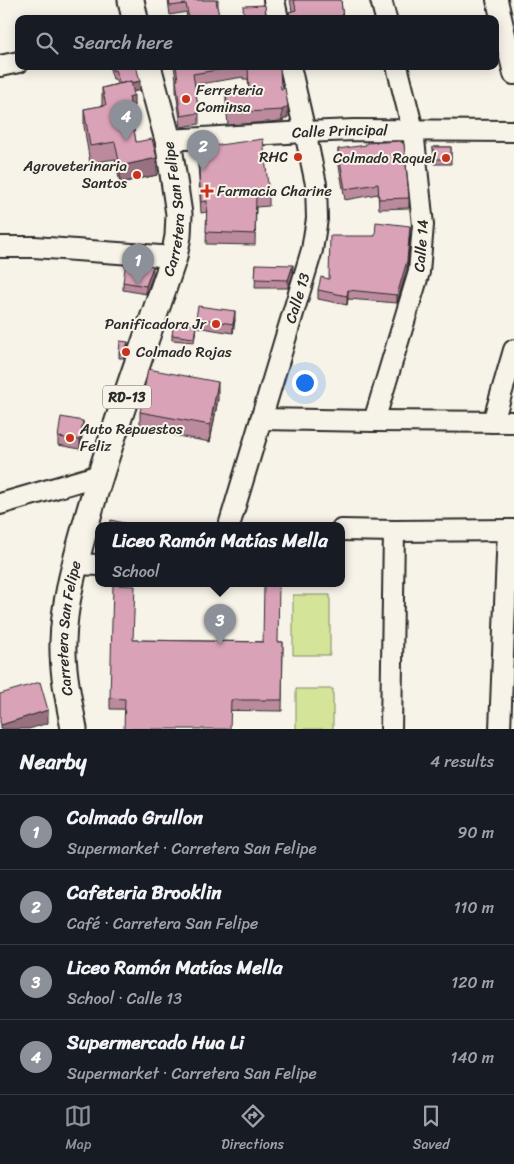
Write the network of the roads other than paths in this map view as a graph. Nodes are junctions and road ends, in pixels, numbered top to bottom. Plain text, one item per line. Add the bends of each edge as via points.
1 (132, 0) edge
2 (274, 0) edge
3 (381, 0) edge
4 (496, 0) edge
5 (134, 15) edge
6 (277, 15) edge
7 (385, 15) edge
8 (15, 63) edge
9 (0, 66) edge
10 (149, 70) edge
11 (291, 70) edge
12 (398, 70) edge
13 (514, 74) edge
14 (413, 130) junction
15 (514, 131) edge
16 (305, 132) junction
17 (168, 140) junction
18 (0, 247) edge
19 (174, 257) junction
20 (514, 350) edge
21 (261, 419) junction
22 (374, 421) junction
23 (492, 422) junction
24 (514, 422) edge
25 (100, 475) junction
26 (0, 504) edge
27 (230, 522) edge
28 (345, 530) edge
29 (511, 530) edge
30 (394, 531) junction
31 (87, 565) edge
32 (74, 729) edge
33 (391, 729) edge
34 (500, 729) edge

1 - 5 main road
2 - 6 street
3 - 7 street
4 - 13 street
8 - 9 street
10 - 17 main road, Carretera San Felipe / RD-13
11 - 16 street, Calle 13
12 - 14 street, Calle 14
14 - 15 street, Calle Principal
14 - 16 street, Calle Principal
14 - 22 street, Calle 14 via 423,225 419,272
16 - 17 street, Calle Principal
16 - 21 street, Calle 13 via 316,184 317,219 312,250
17 - 19 main road, Carretera San Felipe / RD-13 via 179,214
18 - 19 street
19 - 25 main road, Carretera San Felipe / RD-13
20 - 23 street
21 - 22 street
21 - 27 street, Calle 13
22 - 23 street
23 - 24 street
25 - 26 street
25 - 31 main road, Carretera San Felipe / RD-13
28 - 30 street
29 - 30 street
29 - 34 street
30 - 33 street
31 - 32 main road, Carretera San Felipe / RD-13 via 67,603 63,643

